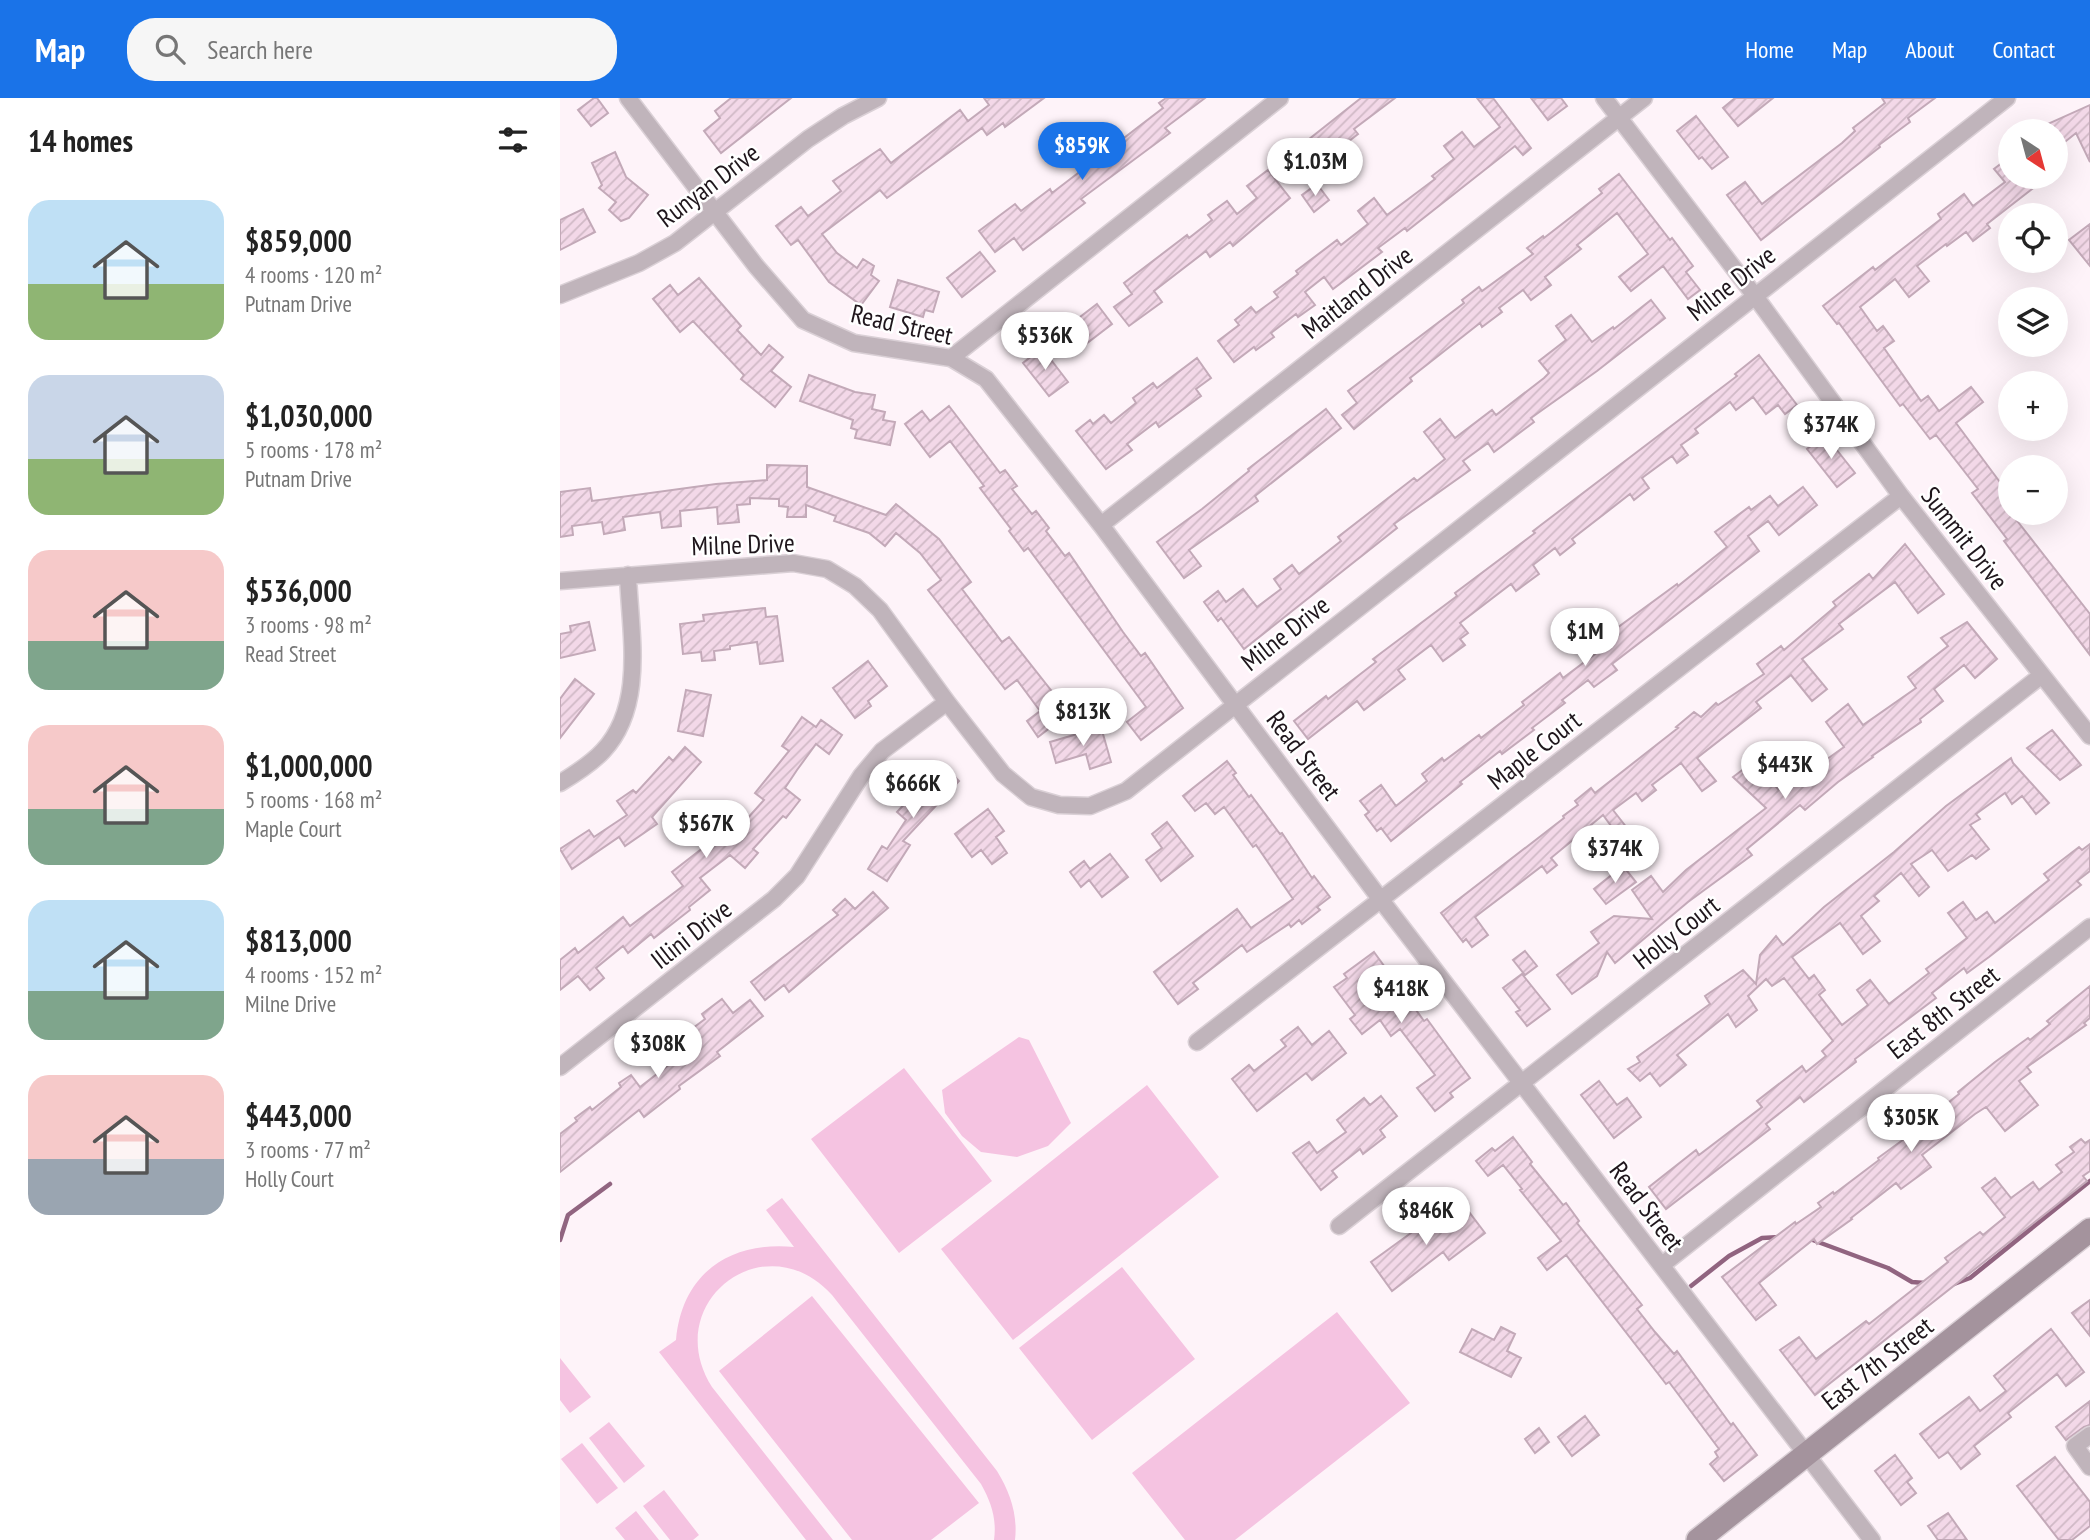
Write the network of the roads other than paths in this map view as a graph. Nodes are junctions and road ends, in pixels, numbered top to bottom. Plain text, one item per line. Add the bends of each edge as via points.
1 (628, 98) edge
2 (877, 98) edge
3 (1280, 98) edge
4 (1604, 98) edge
5 (1644, 98) edge
6 (2007, 98) edge
7 (1619, 118) junction
8 (714, 212) junction
9 (560, 295) edge
10 (1755, 296) junction
11 (951, 358) junction
12 (1901, 496) junction
13 (1101, 525) junction
14 (628, 575) junction
15 (560, 581) edge
16 (2042, 675) junction
17 (947, 702) junction
18 (1236, 704) junction
19 (2090, 736) edge
20 (560, 783) edge
21 (1381, 900) junction
22 (2090, 927) edge
23 (1197, 1042) dead end
24 (560, 1067) edge
25 (1523, 1083) junction
26 (1339, 1226) dead end
27 (2090, 1230) edge
28 (1662, 1265) junction
29 (2090, 1435) edge
30 (1805, 1455) junction
31 (2090, 1467) edge
32 (1698, 1540) edge
33 (1872, 1540) edge

1 - 8 street, Read Street
2 - 8 street, Runyan Drive via 808,139
3 - 11 street
4 - 7 street, Summit Drive
5 - 7 street, Maitland Drive
6 - 10 street, Milne Drive
7 - 10 street, Summit Drive
7 - 13 street, Maitland Drive
8 - 9 street, Runyan Drive via 675,243 639,263
8 - 11 street, Read Street via 803,320 854,343
10 - 12 street, Summit Drive
10 - 18 street, Milne Drive
11 - 13 street, Read Street via 986,379
12 - 16 street, Summit Drive
12 - 21 street, Maple Court
13 - 18 street, Read Street
14 - 15 street, Milne Drive
14 - 17 street, Milne Drive via 793,563 827,569 855,586 880,610
14 - 20 street via 633,680 624,719 604,750
16 - 19 street, Summit Drive
16 - 25 street, Holly Court
17 - 18 street, Milne Drive via 1003,774 1031,797 1080,806 1126,791
17 - 24 street, Illini Drive via 882,751 797,876 775,899
18 - 21 street, Read Street
21 - 23 street, Maple Court
21 - 25 street, Read Street
22 - 28 street, East 8th Street
25 - 26 street, Holly Court
25 - 28 street, Read Street
27 - 30 street, East 7th Street
28 - 30 street, Read Street
29 - 31 street via 2075,1446
30 - 32 street, East 7th Street
30 - 33 street, Read Street

